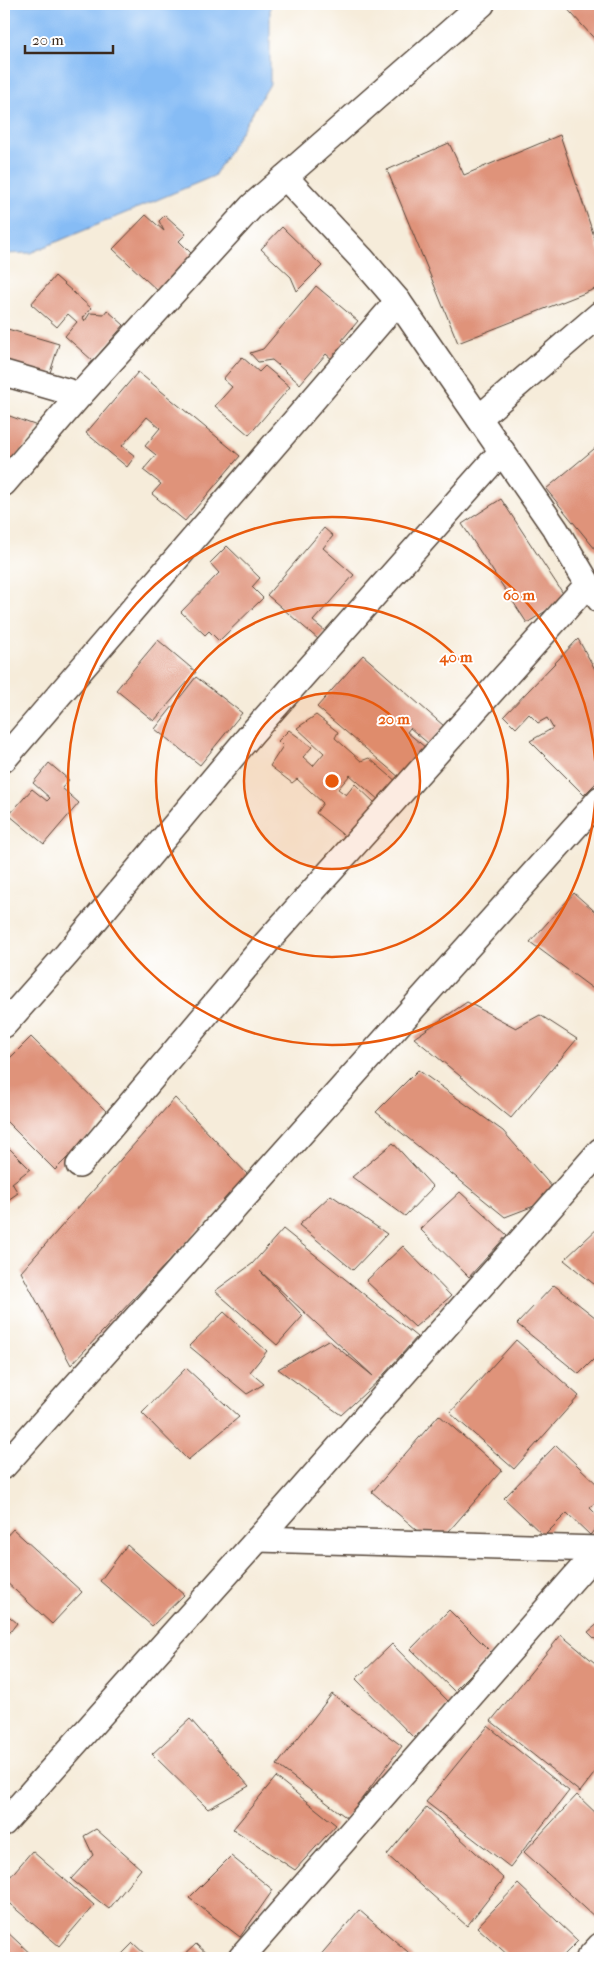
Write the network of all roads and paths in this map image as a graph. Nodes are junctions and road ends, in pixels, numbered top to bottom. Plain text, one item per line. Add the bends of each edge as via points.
1 (477, 6) edge
2 (286, 177) junction
3 (398, 301) junction
4 (600, 314) edge
5 (4, 373) edge
6 (80, 395) junction
7 (479, 418) junction
8 (502, 451) junction
9 (4, 483) edge
10 (594, 592) edge
11 (4, 759) edge
12 (600, 799) edge
13 (4, 1025) edge
14 (600, 1151) edge
15 (80, 1165) dead end
16 (4, 1466) edge
17 (258, 1539) junction
18 (600, 1549) edge
19 (4, 1823) edge
20 (600, 1946) edge
21 (241, 1958) edge
22 (589, 1958) edge

1 - 2 street
2 - 3 street
2 - 6 street via 252,206
3 - 7 street
3 - 11 street
4 - 7 street
5 - 6 street
6 - 9 street
7 - 8 street
8 - 10 street
8 - 13 street via 259,726
10 - 15 street via 267,942
12 - 16 street
14 - 17 street
17 - 18 street
17 - 19 street
18 - 21 street
20 - 22 street

